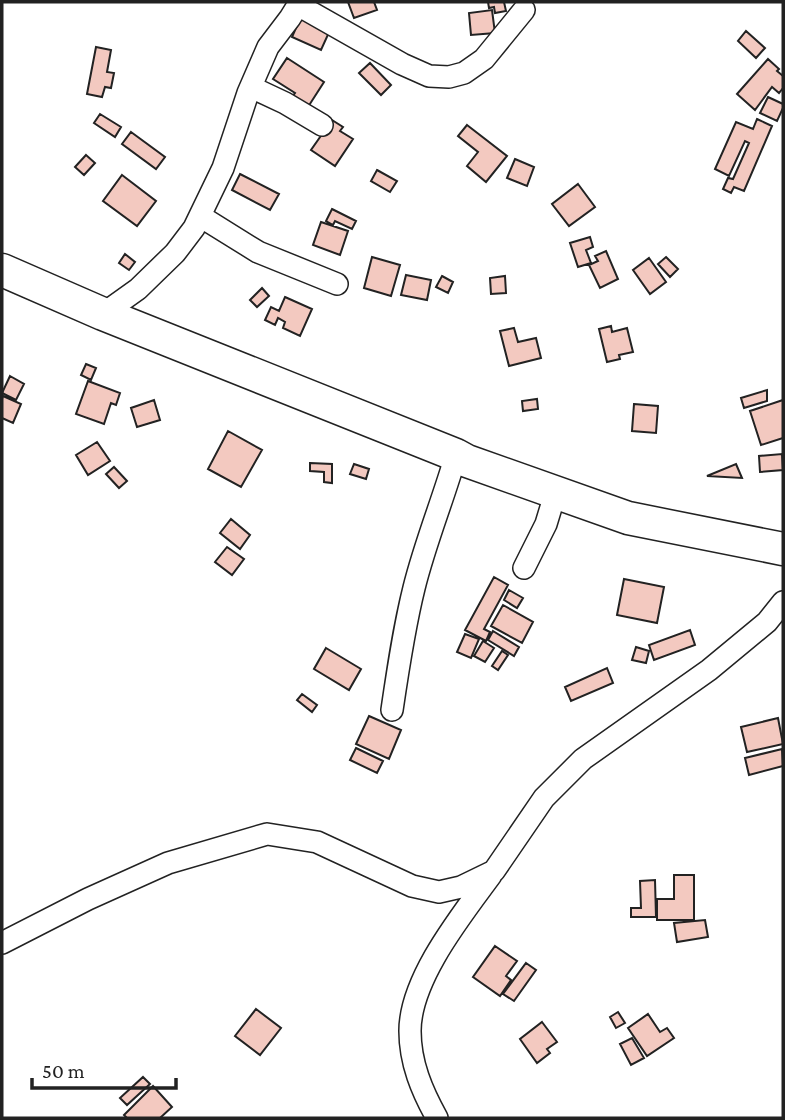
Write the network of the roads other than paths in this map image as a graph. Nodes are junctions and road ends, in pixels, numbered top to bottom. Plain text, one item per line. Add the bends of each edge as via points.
1 (299, 4) edge
2 (524, 10) dead end
3 (251, 87) junction
4 (322, 125) dead end
5 (200, 216) junction
6 (2, 270) edge
7 (337, 284) dead end
8 (103, 314) junction
9 (456, 455) junction
10 (555, 491) junction
11 (783, 550) edge
12 (524, 568) dead end
13 (783, 602) edge
14 (392, 710) dead end
15 (494, 871) junction
16 (2, 943) edge
17 (437, 1118) edge

1 - 2 street via 402,64 429,76 449,77 484,59
1 - 3 street via 268,47
3 - 4 street
3 - 5 street via 223,168
5 - 7 street via 258,253
5 - 8 street via 175,253 138,289
6 - 8 highway
8 - 9 highway
9 - 10 highway
9 - 14 street via 415,584
10 - 11 highway via 628,518
10 - 12 street via 546,524
13 - 15 street via 767,622 709,670 583,760 544,798
15 - 16 street via 439,892 412,886 317,842 267,834 168,863
15 - 17 street via 435,956 417,994 410,1030 414,1067

